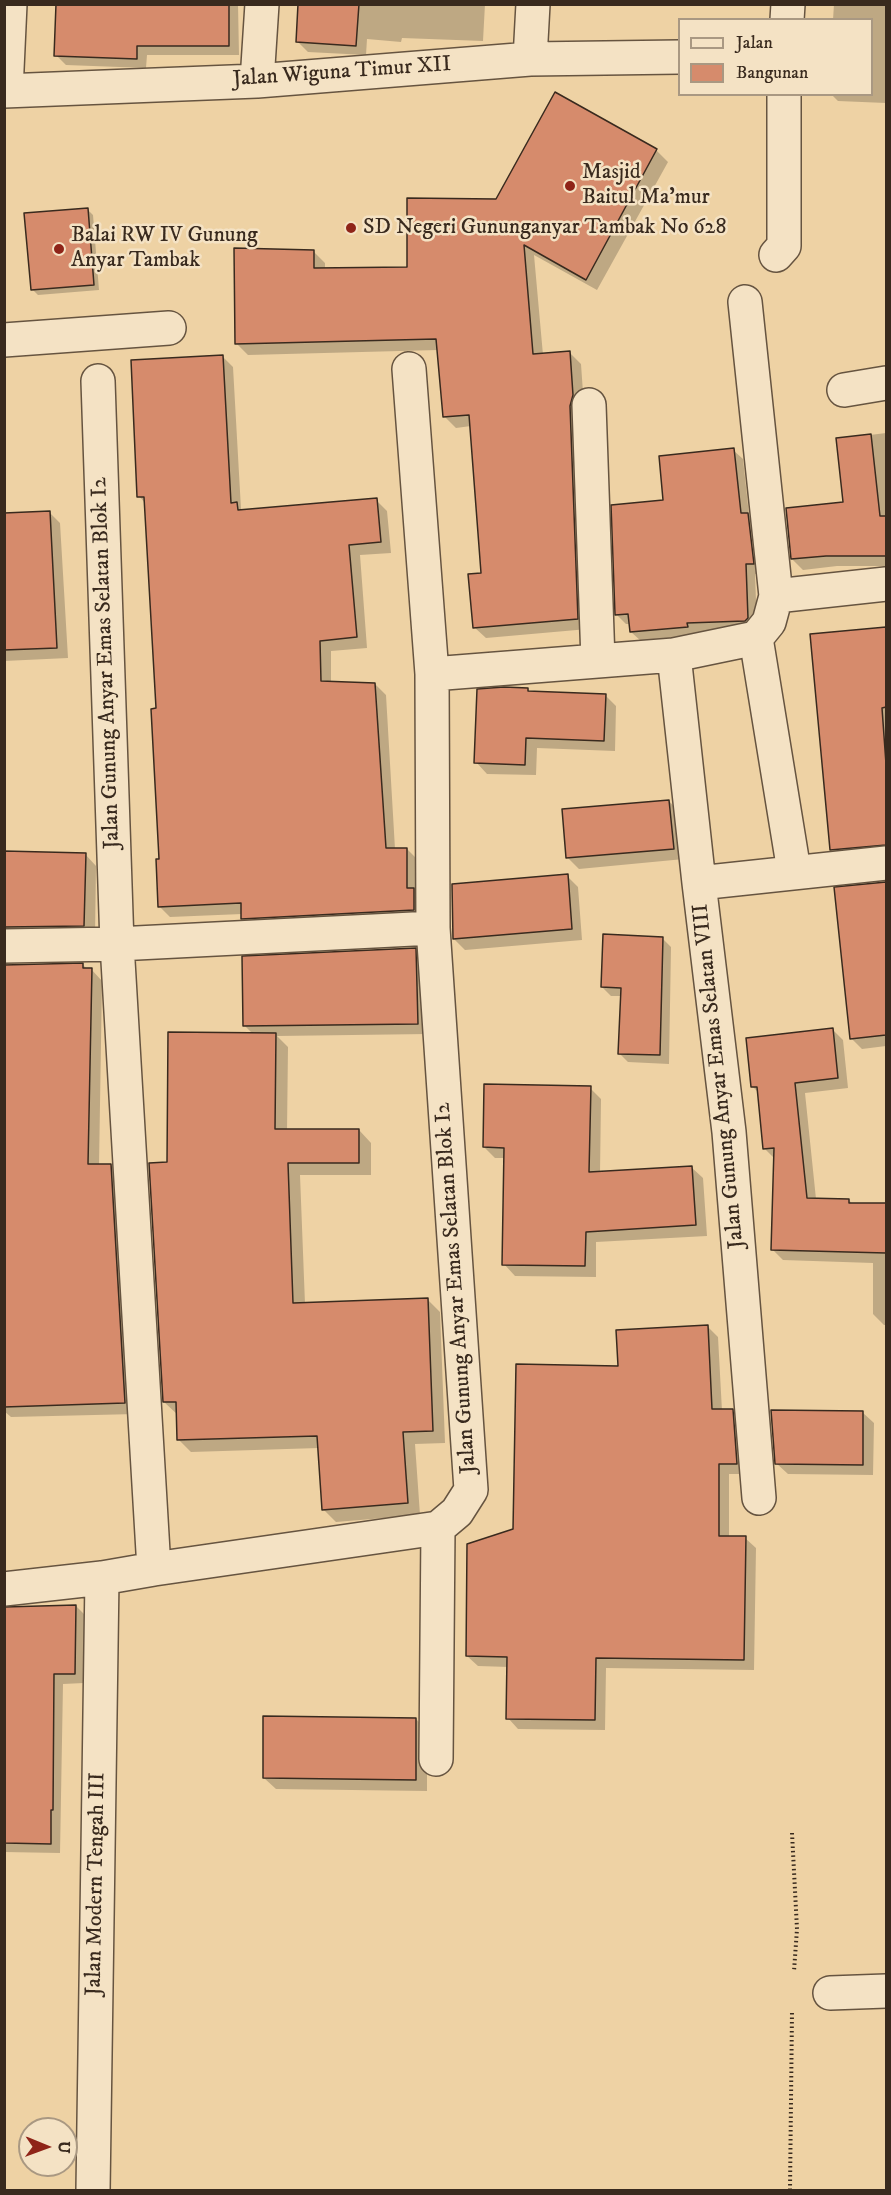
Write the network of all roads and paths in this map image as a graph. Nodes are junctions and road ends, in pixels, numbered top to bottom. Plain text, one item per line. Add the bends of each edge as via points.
1 (10, 4) edge
2 (262, 4) edge
3 (533, 4) edge
4 (678, 57) edge
5 (530, 59) junction
6 (257, 81) junction
7 (5, 91) edge
8 (784, 96) edge
9 (776, 255) dead end
10 (745, 302) dead end
11 (169, 328) dead end
12 (4, 340) edge
13 (409, 369) dead end
14 (98, 381) dead end
15 (886, 383) edge
16 (844, 390) dead end
17 (589, 405) dead end
18 (886, 584) edge
19 (776, 596) junction
20 (756, 638) junction
21 (674, 656) junction
22 (598, 661) junction
23 (432, 674) junction
24 (886, 863) edge
25 (794, 871) junction
26 (699, 883) junction
27 (433, 928) junction
28 (117, 944) junction
29 (4, 946) edge
30 (759, 1498) dead end
31 (438, 1528) junction
32 (154, 1569) junction
33 (102, 1578) junction
34 (4, 1590) edge
35 (435, 1759) dead end
36 (886, 1991) edge
37 (830, 1993) dead end
38 (93, 2190) edge

1 - 7 street
2 - 6 street
3 - 5 street
4 - 5 street, Jalan Wiguna Timur XII
5 - 6 street, Jalan Wiguna Timur XII
6 - 7 street, Jalan Wiguna Timur XII
8 - 9 street via 784,246
10 - 19 street
11 - 12 street
13 - 23 street, Jalan Gunung Anyar Emas Selatan Blok I2
14 - 28 street, Jalan Gunung Anyar Emas Selatan Blok I2
15 - 16 street
17 - 22 street
18 - 19 street
19 - 20 street via 769,622
20 - 21 street
20 - 25 street
21 - 22 street
21 - 26 street, Jalan Gunung Anyar Emas Selatan VIII
22 - 23 street
23 - 27 street, Jalan Gunung Anyar Emas Selatan Blok I2
24 - 25 street
25 - 26 street
26 - 30 street, Jalan Gunung Anyar Emas Selatan VIII via 729,1132
27 - 28 street
27 - 31 street, Jalan Gunung Anyar Emas Selatan Blok I2 via 471,1490 457,1512
28 - 29 street
28 - 32 street, Jalan Gunung Anyar Emas Selatan Blok I2
31 - 32 street
31 - 35 street
32 - 33 street
33 - 34 street
33 - 38 street, Jalan Modern Tengah III
36 - 37 street

